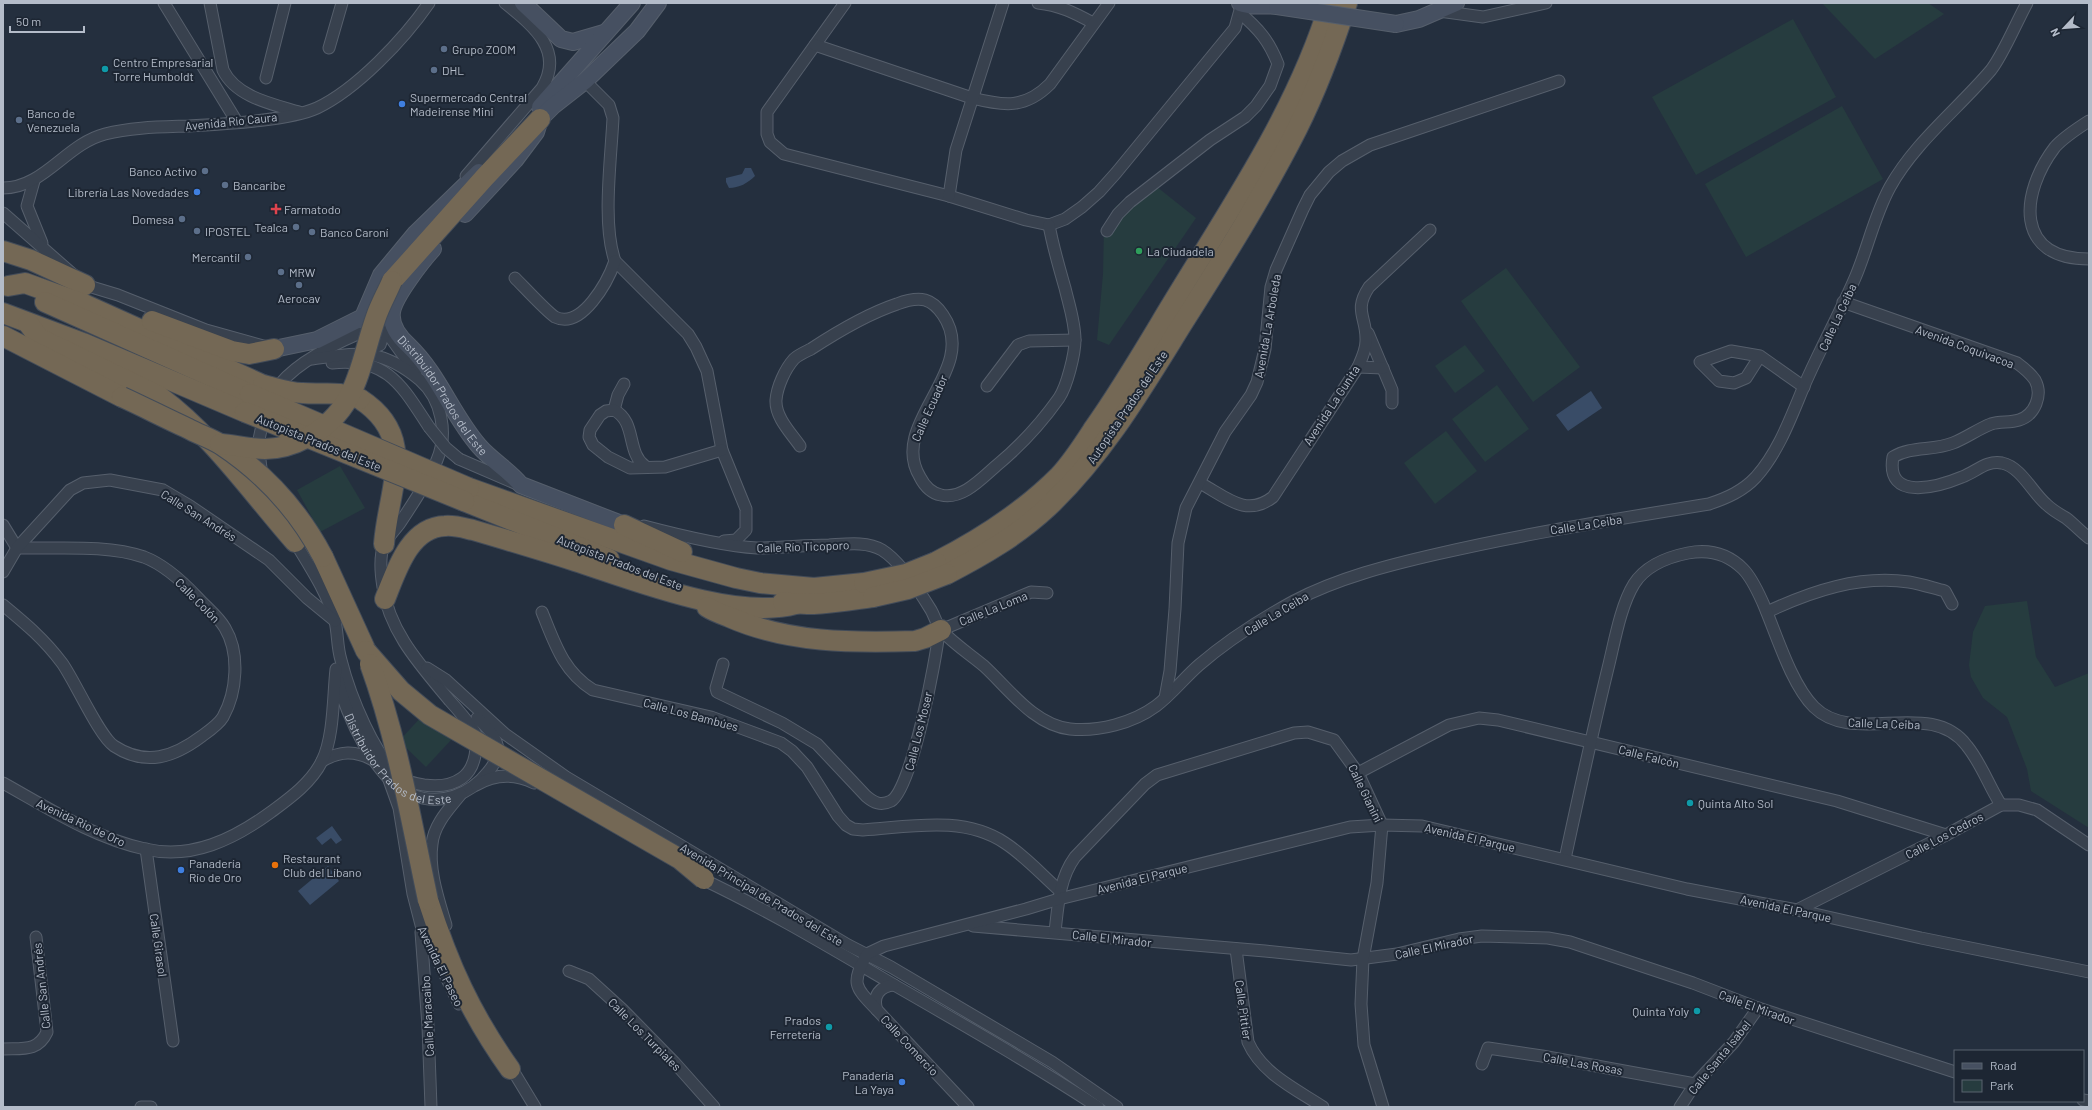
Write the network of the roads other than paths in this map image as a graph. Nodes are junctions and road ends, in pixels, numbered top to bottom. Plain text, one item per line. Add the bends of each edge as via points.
1 (164, 3) edge
2 (210, 3) edge
3 (286, 3) edge
4 (342, 3) edge
5 (505, 3) edge
6 (523, 3) edge
7 (632, 3) edge
8 (658, 3) edge
9 (845, 3) edge
10 (1003, 3) edge
11 (1038, 3) edge
12 (1110, 3) edge
13 (1330, 3) edge
14 (1347, 3) edge
15 (1456, 3) edge
16 (1546, 3) edge
17 (2027, 3) edge
18 (430, 4) edge
19 (1270, 5) edge
20 (1241, 6) edge
21 (1439, 11) junction
22 (1093, 23) junction
23 (604, 33) junction
24 (815, 46) junction
25 (329, 48) dead end
26 (266, 78) dead end
27 (585, 81) junction
28 (1559, 81) dead end
29 (972, 98) junction
30 (301, 113) junction
31 (540, 119) joint
32 (2089, 121) edge
33 (236, 122) junction
34 (34, 181) junction
35 (3, 188) edge
36 (949, 196) junction
37 (449, 199) junction
38 (3, 213) edge
39 (1049, 226) junction
40 (1430, 230) dead end
41 (1107, 231) dead end
42 (45, 249) junction
43 (3, 251) edge
44 (2089, 259) edge
45 (615, 261) junction
46 (515, 278) dead end
47 (6, 285) edge
48 (397, 287) junction
49 (88, 292) junction
50 (1843, 302) junction
51 (3, 313) edge
52 (363, 317) junction
53 (28, 324) junction
54 (1366, 329) junction
55 (385, 330) junction
56 (360, 333) junction
57 (3, 336) edge
58 (1076, 340) junction
59 (274, 349) joint
60 (1760, 356) junction
61 (312, 359) junction
62 (1358, 367) junction
63 (1383, 368) junction
64 (287, 376) junction
65 (419, 379) junction
66 (624, 384) dead end
67 (987, 386) dead end
68 (1804, 387) junction
69 (252, 397) junction
70 (1392, 403) dead end
71 (614, 410) junction
72 (220, 444) junction
73 (800, 446) dead end
74 (722, 450) junction
75 (645, 466) junction
76 (1200, 483) junction
77 (521, 485) junction
78 (3, 525) edge
79 (624, 525) junction
80 (2089, 538) edge
81 (295, 542) junction
82 (721, 542) junction
83 (384, 544) junction
84 (17, 548) junction
85 (942, 568) junction
86 (708, 571) junction
87 (3, 572) edge
88 (686, 593) junction
89 (1047, 593) dead end
90 (386, 599) junction
91 (796, 604) junction
92 (1952, 604) dead end
93 (3, 605) edge
94 (542, 612) dead end
95 (1767, 612) junction
96 (335, 621) junction
97 (940, 631) junction
98 (337, 646) junction
99 (366, 651) junction
100 (418, 663) junction
101 (723, 664) dead end
102 (336, 669) junction
103 (1165, 698) junction
104 (1590, 742) junction
105 (322, 761) junction
106 (374, 761) junction
107 (1358, 773) junction
108 (388, 777) junction
109 (3, 783) edge
110 (476, 785) junction
111 (461, 794) junction
112 (2001, 805) junction
113 (1382, 825) junction
114 (1946, 835) junction
115 (2089, 845) edge
116 (146, 850) junction
117 (1565, 859) junction
118 (704, 879) junction
119 (1060, 895) junction
120 (1797, 910) junction
121 (421, 925) junction
122 (964, 926) junction
123 (1055, 932) junction
124 (36, 937) dead end
125 (1236, 949) junction
126 (867, 954) junction
127 (1363, 959) junction
128 (861, 965) junction
129 (569, 971) dead end
130 (2089, 972) edge
131 (894, 984) junction
132 (1758, 1008) junction
133 (877, 1010) junction
134 (172, 1041) dead end
135 (3, 1049) edge
136 (1482, 1064) dead end
137 (510, 1069) junction
138 (1954, 1072) edge
139 (1695, 1084) junction
140 (141, 1107) edge
141 (151, 1107) edge
142 (431, 1107) edge
143 (535, 1107) edge
144 (714, 1107) edge
145 (968, 1107) edge
146 (1098, 1107) edge
147 (1117, 1107) edge
148 (1323, 1107) edge
149 (1383, 1107) edge
150 (1680, 1107) edge

1 - 33 street
2 - 30 street via 227,79 232,85 261,100
3 - 26 street
4 - 25 street
5 - 37 street via 538,33 546,46 550,56 547,80 454,189
6 - 23 street via 561,39 573,42
7 - 23 street
8 - 27 street via 637,31
9 - 24 street
10 - 29 street
11 - 22 street via 1072,11
12 - 22 street
13 - 85 highway, Autopista Prados del Este via 1308,63 1282,119 1250,177 1116,396 1075,457 1058,476 1011,517 972,543
14 - 85 highway, Autopista Prados del Este via 1298,128 1268,183 1191,311 1109,437 1078,477 1034,520 1003,544
15 - 21 street
16 - 21 street via 1483,17
17 - 50 street, Calle La Ceiba via 1993,68 1900,170 1879,209 1855,278
18 - 30 street, Avenida Río Caura via 361,78 317,108
19 - 20 street
19 - 21 street, bridge via 1396,24 1408,23
20 - 39 street via 1235,28 1099,192 1065,218
20 - 41 street via 1271,46 1278,64 1270,86 1245,117 1210,140 1130,202
22 - 29 street via 1079,46 1040,94 1014,104 996,104
23 - 37 street via 492,160
24 - 29 street
24 - 36 street via 767,112 766,134 770,142 784,154
27 - 31 street
27 - 45 street via 609,105 613,118 608,226
28 - 76 street, Avenida La Arboleda via 1370,145 1342,161 1319,183 1303,208 1276,270 1268,303 1268,329 1257,382 1225,432
29 - 36 street via 956,150
30 - 33 street, Avenida Río Caura
31 - 48 highway via 485,176
32 - 44 street via 2056,147 2040,172 2029,214 2031,227 2045,246 2066,256
33 - 34 street, Avenida Río Caura via 132,128 104,134 78,147
34 - 35 street, Avenida Río Caura via 17,187
34 - 42 street via 27,206
36 - 39 street
37 - 52 street via 415,234 381,275
38 - 42 street
39 - 58 street, Calle Ecuador
40 - 54 street, Avenida La Gunita via 1366,291 1360,310
42 - 49 street
43 - 49 highway via 31,260
45 - 46 street via 592,302 585,310 570,318 555,316
45 - 74 street via 688,334 696,347 707,371
47 - 49 highway via 25,283
47 - 69 highway, Autopista Prados del Este
48 - 55 street
48 - 72 highway, bridge via 376,316 356,385 340,411 328,423 302,440 278,448
48 - 77 street, Distribuidor Prados del Este via 392,312 399,336 429,369 459,420 479,446 511,472
49 - 59 highway via 146,319 232,351 249,354
49 - 69 highway
50 - 68 street, Calle La Ceiba
50 - 80 street, Avenida Coquivacoa via 2017,363 2035,381 2039,393 2036,406 2018,420 1992,424 1952,444 1903,452 1893,457 1891,468 1895,480 1905,487 1918,488 1964,477 1990,463 2002,463 2012,469 2044,503
51 - 53 highway, Autopista Prados del Este
52 - 56 street
52 - 59 street via 317,340
53 - 69 highway, Autopista Prados del Este
53 - 81 highway via 39,338 159,396 177,409 222,454
54 - 62 street, Avenida La Gunita via 1366,343
54 - 63 street
55 - 56 street via 380,345 370,349 361,344
55 - 65 street
56 - 61 street
57 - 72 highway, bridge
58 - 67 street via 1029,341 1018,345
58 - 73 street, Calle Ecuador via 1060,396 1003,461 973,486 960,493 950,496 931,491 924,485 914,466 912,454 916,432 946,370 952,344 950,324 938,308 925,300 895,304 832,335 794,359 781,381 776,401 780,417
60 - 60 street via 1746,378 1734,383 1719,381 1700,362 1731,351
60 - 68 street
61 - 64 street, Distribuidor Prados del Este
61 - 65 street, Distribuidor Prados del Este via 359,353 379,357
62 - 63 street
62 - 76 street, Avenida La Gunita via 1273,497 1265,504 1246,507
63 - 70 street via 1392,390
64 - 77 street, Distribuidor Prados del Este, bridge via 316,364 329,363 370,366 388,374 400,384 429,427 458,459
64 - 81 street, Distribuidor Prados del Este via 274,393 265,413 258,444 260,468 268,496
65 - 83 street, Distribuidor Prados del Este via 428,387 437,402 441,416 440,450 437,461 416,499
66 - 71 street
68 - 103 street, Calle La Ceiba via 1794,414 1774,452 1756,477 1734,495 1709,504 1507,538 1403,562 1320,588 1271,614 1231,641 1199,665
69 - 83 highway, bridge via 289,392 329,392 360,399 380,414 395,442 396,468
69 - 86 highway, Autopista Prados del Este, bridge via 469,488
69 - 88 highway, Autopista Prados del Este, bridge via 464,501
71 - 75 street via 625,419 635,453 639,462
71 - 75 street via 600,415 590,430 589,437 593,445 619,464 630,468
72 - 99 highway, bridge via 271,485 303,522 324,557
74 - 75 street via 665,467
74 - 82 street via 746,509 747,524 746,530 736,540
76 - 103 street, Avenida La Arboleda via 1186,508 1181,527
77 - 79 street, Distribuidor Prados del Este
78 - 84 street
79 - 82 street, Calle Río Ticoporo via 634,524
79 - 86 highway via 690,555
81 - 96 street, Distribuidor Prados del Este via 316,575
82 - 97 street, Calle Río Ticoporo via 756,548 846,544 878,547 894,559 930,608
83 - 90 street, Distribuidor Prados del Este via 382,567
84 - 87 street, Calle San Andrés
84 - 93 street, Calle Colón via 75,547 134,554 170,572 225,627 230,641 234,657 233,690 222,718 185,750 155,759 140,757 113,746 63,664 44,640
84 - 96 street, Calle San Andrés via 70,490 83,482 110,480 163,490 269,560 306,598
85 - 86 highway, Autopista Prados del Este, bridge via 916,570 884,580 814,588 760,583
85 - 91 highway, Autopista Prados del Este, bridge via 908,589 873,597
88 - 90 highway via 480,532 445,526 426,532 409,545
88 - 91 highway, Autopista Prados del Este
88 - 91 highway via 752,607 781,608
88 - 97 highway via 709,609 746,625 796,637 832,642 915,640
89 - 97 street, Calle La Loma via 1031,592
90 - 100 street, Distribuidor Prados del Este via 395,624
92 - 95 street via 1945,591 1910,582 1878,581 1838,585 1813,592
94 - 119 street, Calle Los Bambúes via 568,669 580,682 593,690 711,717 781,743 807,767 838,816 853,829 932,824 969,827 982,831 1018,852
95 - 104 street, Calle La Ceiba via 1744,570 1728,557 1696,551 1661,561 1645,570 1634,584 1621,619
95 - 112 street, Calle La Ceiba via 1794,676 1814,707 1829,717 1846,723 1912,722 1950,731 1967,745
96 - 98 street, Distribuidor Prados del Este
97 - 101 street, Calle Los Moser via 912,762 899,792 892,801 883,804 874,803 866,796 817,744 782,723 717,692
97 - 103 street, Calle La Ceiba via 986,668 1029,708 1053,724 1068,729 1085,730 1118,724 1149,711
98 - 100 street, Distribuidor Prados del Este via 360,715 387,761 399,775 409,781 442,786 460,780 471,768 476,752 476,734
98 - 102 street, Distribuidor Prados del Este
99 - 118 highway, bridge via 401,691 430,715 680,859
99 - 137 highway, bridge via 386,710 406,787 428,900 466,999
100 - 110 street, Distribuidor Prados del Este via 450,690 494,736 497,756 493,766
100 - 126 street, Avenida Principal de Prados del Este via 446,680 506,734 566,777
102 - 105 street, Avenida Rio de Oro via 329,735
102 - 106 street, Distribuidor Prados del Este via 346,710
104 - 107 street, Calle Falcón via 1498,720 1471,720 1434,731
104 - 114 street, Calle Falcón via 1837,801
104 - 117 street, Calle La Ceiba
105 - 106 street, Avenida Rio de Oro via 341,753 351,752 363,754
105 - 116 street, Avenida Rio de Oro via 297,793 259,822 225,840 191,851
106 - 108 street, Distribuidor Prados del Este
107 - 113 street, Calle Gianini
107 - 119 street, Calle Gianini via 1334,740 1308,732 1294,733 1157,775 1145,784 1075,857 1068,866
108 - 111 street, Distribuidor Prados del Este via 402,790 418,797 436,800
108 - 121 street, Avenida El Paseo via 399,808 413,894
109 - 116 street, Avenida Rio de Oro via 109,838
110 - 111 street, Distribuidor Prados del Este
110 - 118 street, Avenida Principal de Prados del Este via 498,776 528,780 658,858
111 - 137 street, Avenida El Paseo via 437,827 432,844 434,877 453,949 468,985 504,1050
112 - 114 street, Calle Los Cedros
112 - 115 street via 2019,805 2037,810
113 - 117 street, Avenida El Parque via 1422,826
113 - 119 street, Avenida El Parque via 1350,827
113 - 127 street, Calle Gianini via 1378,877
114 - 120 street, Calle Los Cedros
116 - 134 street, Calle Girasol
117 - 120 street, Avenida El Parque via 1687,889
118 - 128 street, Avenida Principal de Prados del Este via 769,912
119 - 122 street, Avenida El Parque
119 - 123 street, Calle Gianini
120 - 130 street, Avenida El Parque
121 - 137 street, Avenida El Paseo via 463,1011 496,1057
121 - 142 street, Calle Maracaibo
122 - 123 street, Calle El Mirador
122 - 126 street, Avenida El Parque via 897,942
123 - 125 street, Calle El Mirador
124 - 135 street, Calle San Andrés via 46,1032 42,1042 32,1047
125 - 127 street, Calle El Mirador
125 - 148 street, Calle Pittier via 1248,1042 1253,1054 1270,1072
126 - 128 street
126 - 147 street, Avenida Principal de Prados del Este via 1052,1062
127 - 132 street, Calle El Mirador via 1397,954 1459,939 1509,936 1548,938 1596,950
127 - 149 street, Calle Gianini via 1361,1004 1364,1045
128 - 131 street, Avenida Principal de Prados del Este
128 - 133 street via 856,977 857,986 861,994
129 - 144 street, Calle Los Turpiales via 589,979 622,1009
131 - 133 street, Calle Comercio via 878,992 875,998
131 - 146 street, Avenida Principal de Prados del Este via 1020,1057
132 - 138 street, Calle El Mirador
132 - 139 street, Calle Santa Isabel via 1734,1042
133 - 145 street, Calle Comercio
136 - 139 street, Calle Las Rosas via 1488,1048
137 - 143 street, Avenida El Paseo
139 - 150 street, Calle Santa Isabel
140 - 141 street

